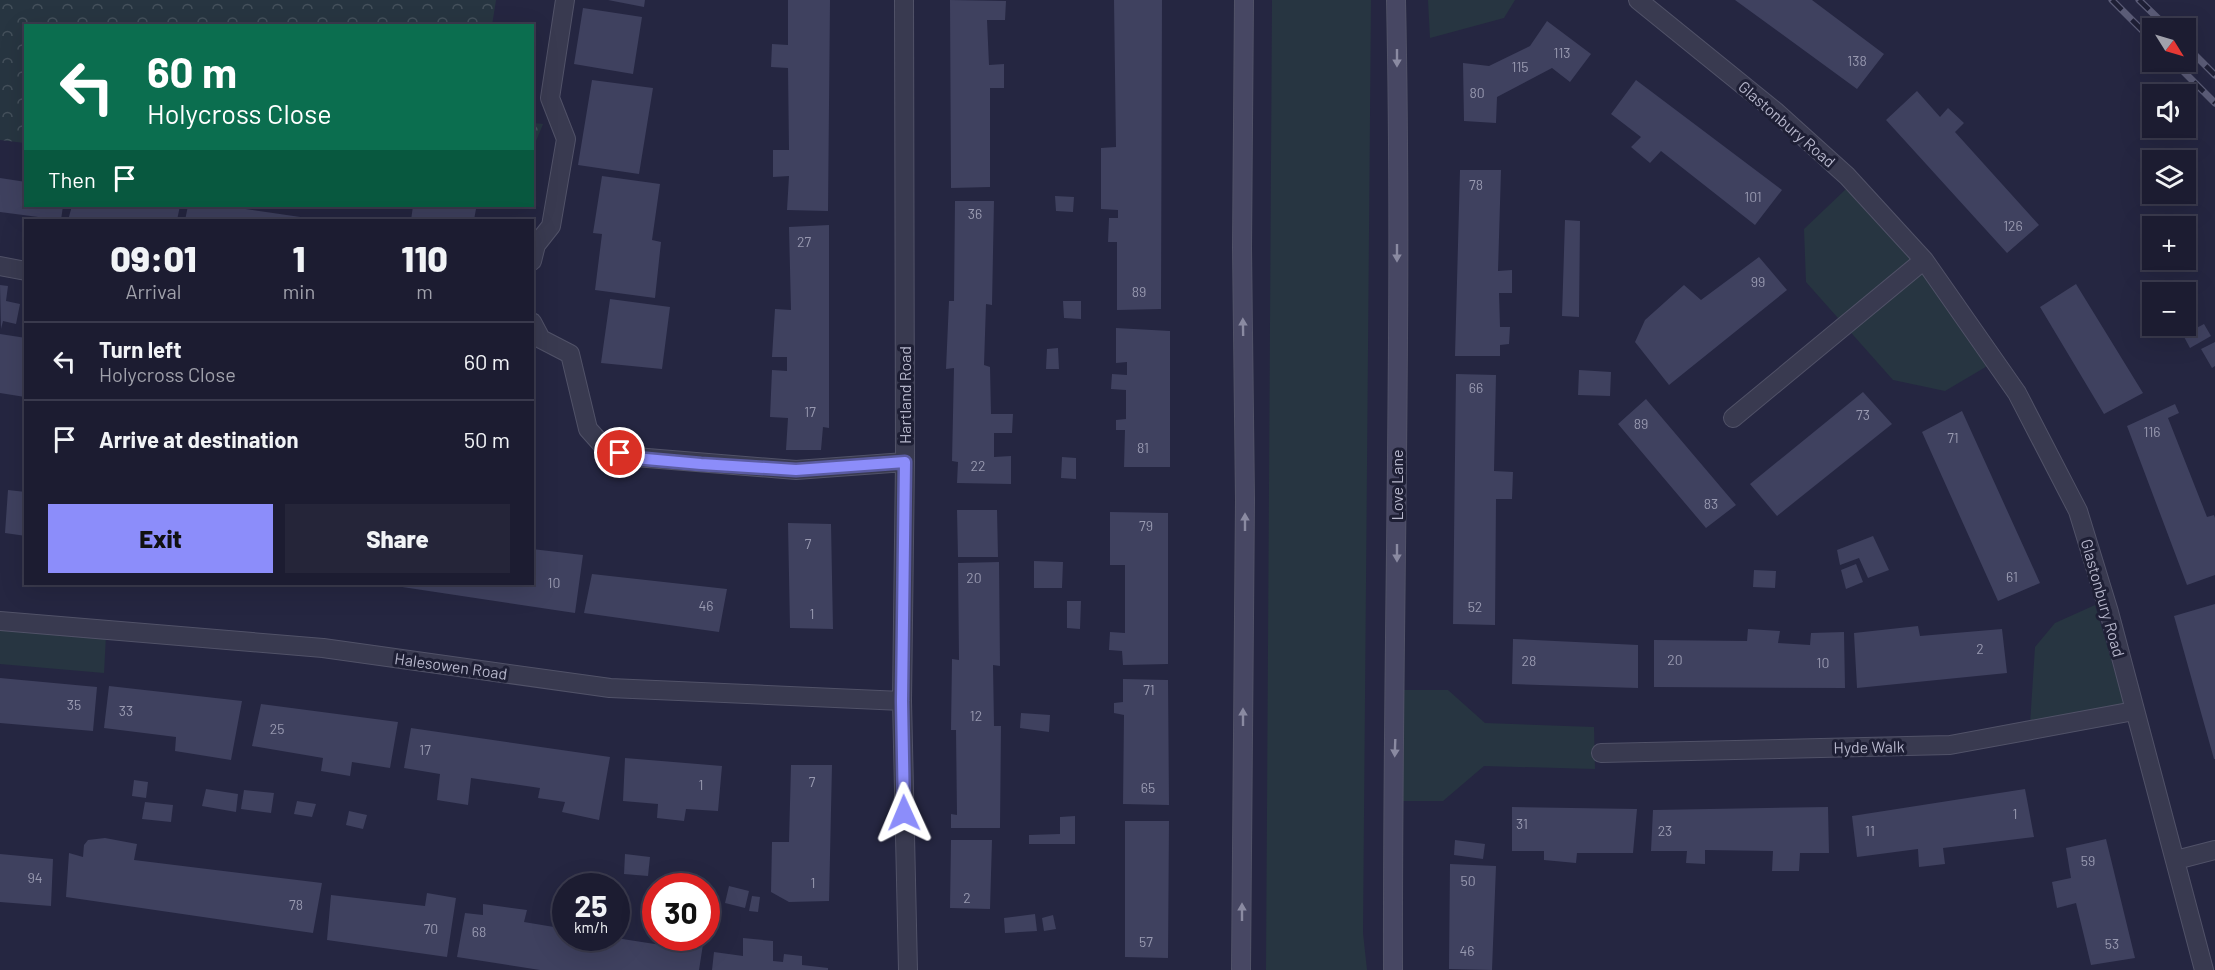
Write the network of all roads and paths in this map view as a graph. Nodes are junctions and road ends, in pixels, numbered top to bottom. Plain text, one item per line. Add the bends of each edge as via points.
1 (565, 0) edge
2 (904, 0) edge
3 (1244, 0) edge
4 (1396, 0) edge
5 (1638, 0) edge
6 (534, 253) edge
7 (1924, 260) junction
8 (0, 266) edge
9 (24, 271) edge
10 (534, 326) edge
11 (1733, 418) dead end
12 (905, 462) junction
13 (0, 621) edge
14 (902, 701) junction
15 (2134, 711) junction
16 (1601, 753) dead end
17 (2215, 850) edge
18 (2176, 860) junction
19 (908, 970) edge
20 (1241, 970) edge
21 (1393, 970) edge
22 (2205, 970) edge

1 - 6 street via 549,98 566,139 551,226
2 - 12 street, Hartland Road
20 -> 3 street
4 -> 21 street, Love Lane via 1397,651
5 - 7 street, Glastonbury Road via 1775,111 1847,176
7 - 11 street
7 - 15 street, Glastonbury Road via 2017,393 2078,511
8 - 9 street
10 - 12 street via 541,339 570,354 588,429 605,448 635,458 796,470
12 - 14 street, Hartland Road
13 - 14 street, Halesowen Road via 323,648 610,688
14 - 19 street, Hartland Road
15 - 16 street, Hyde Walk via 1950,745
15 - 18 street, Glastonbury Road
17 - 18 street
18 - 22 street, Glastonbury Road

